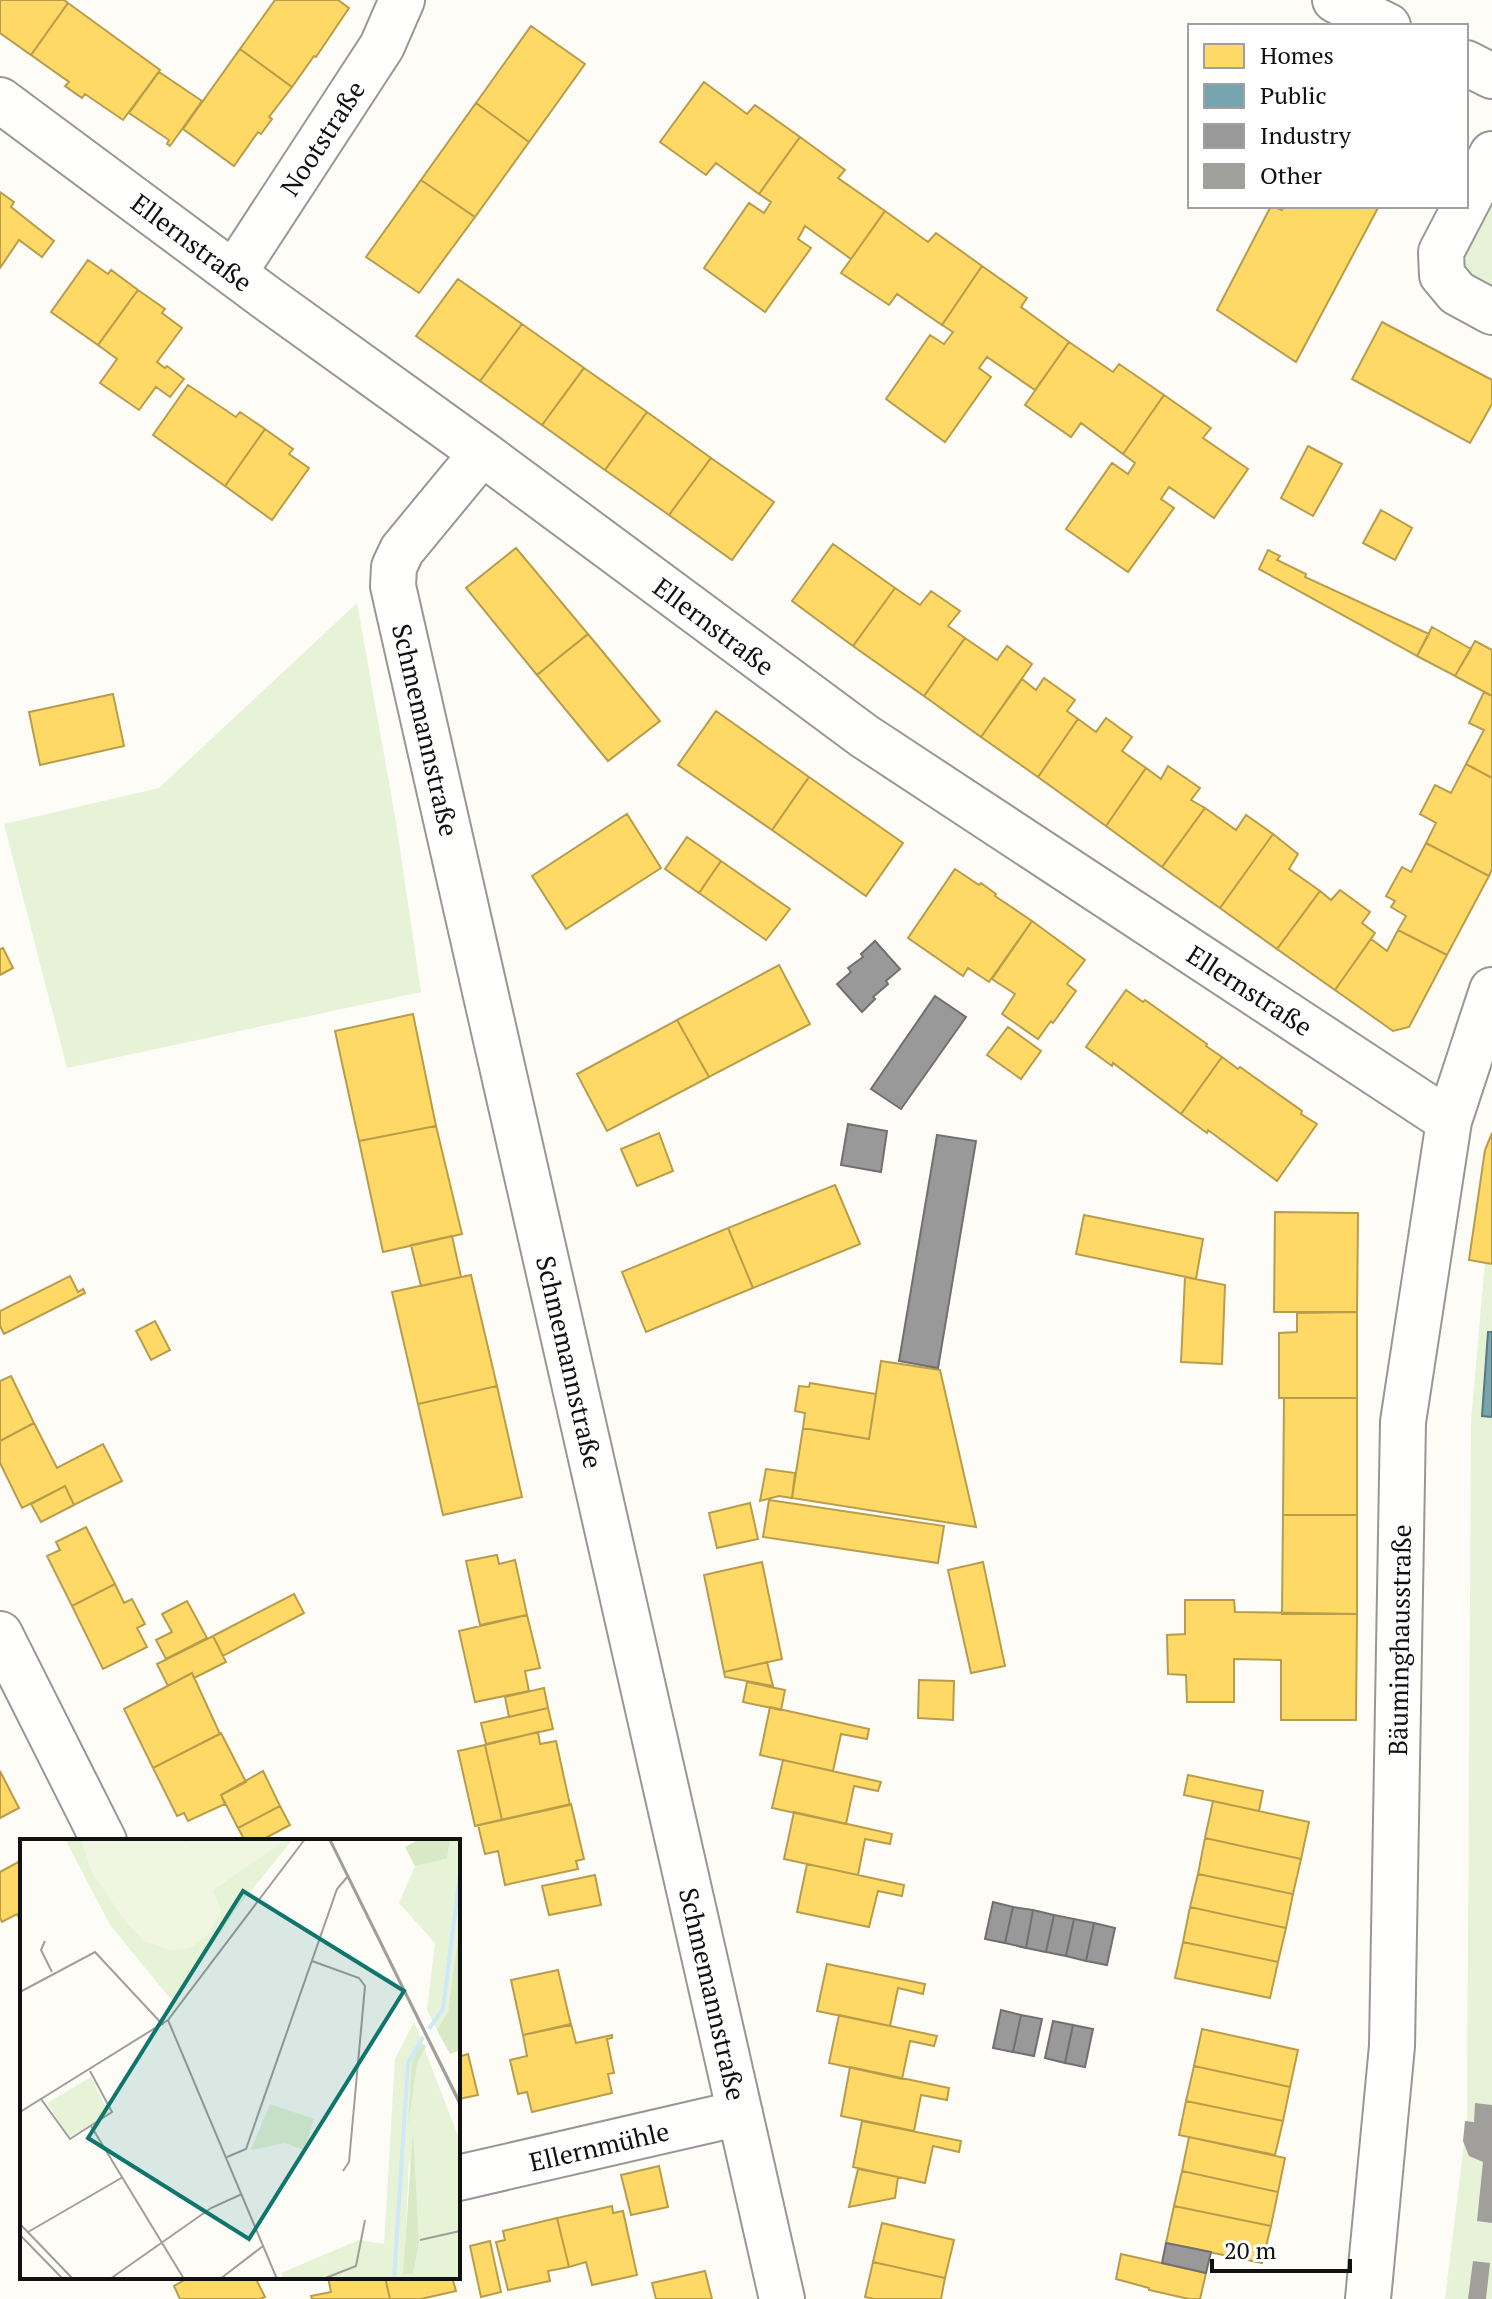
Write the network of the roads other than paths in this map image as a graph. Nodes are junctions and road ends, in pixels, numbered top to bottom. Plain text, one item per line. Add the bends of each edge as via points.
1 (402, 0) edge
2 (1335, 0) edge
3 (1384, 24) edge
4 (1468, 64) edge
5 (1492, 76) edge
6 (0, 100) edge
7 (1492, 154) edge
8 (1468, 201) edge
9 (1464, 208) edge
10 (234, 273) junction
11 (1492, 312) edge
12 (482, 453) junction
13 (1492, 990) edge
14 (1480, 1074) edge
15 (1449, 1121) junction
16 (0, 1634) edge
17 (103, 1839) edge
18 (740, 2113) junction
19 (460, 2178) edge
20 (782, 2299) edge
21 (1368, 2299) edge

1 - 10 street, Nootstraße via 382,46
2 - 3 street
4 - 5 street
6 - 10 street, Ellernstraße
7 - 8 street
9 - 11 street via 1441,252 1442,275 1457,293
10 - 12 street, Ellernstraße
12 - 15 street, Ellernstraße via 864,736
12 - 18 street, Schmemannstraße via 402,550 393,586
13 - 14 street, Bäuminghausstraße
14 - 15 street, Bäuminghausstraße
15 - 21 street, Bäuminghausstraße via 1403,1422 1392,2046
16 - 17 street
18 - 19 street, Ellernmühle
18 - 20 street, Schmemannstraße

